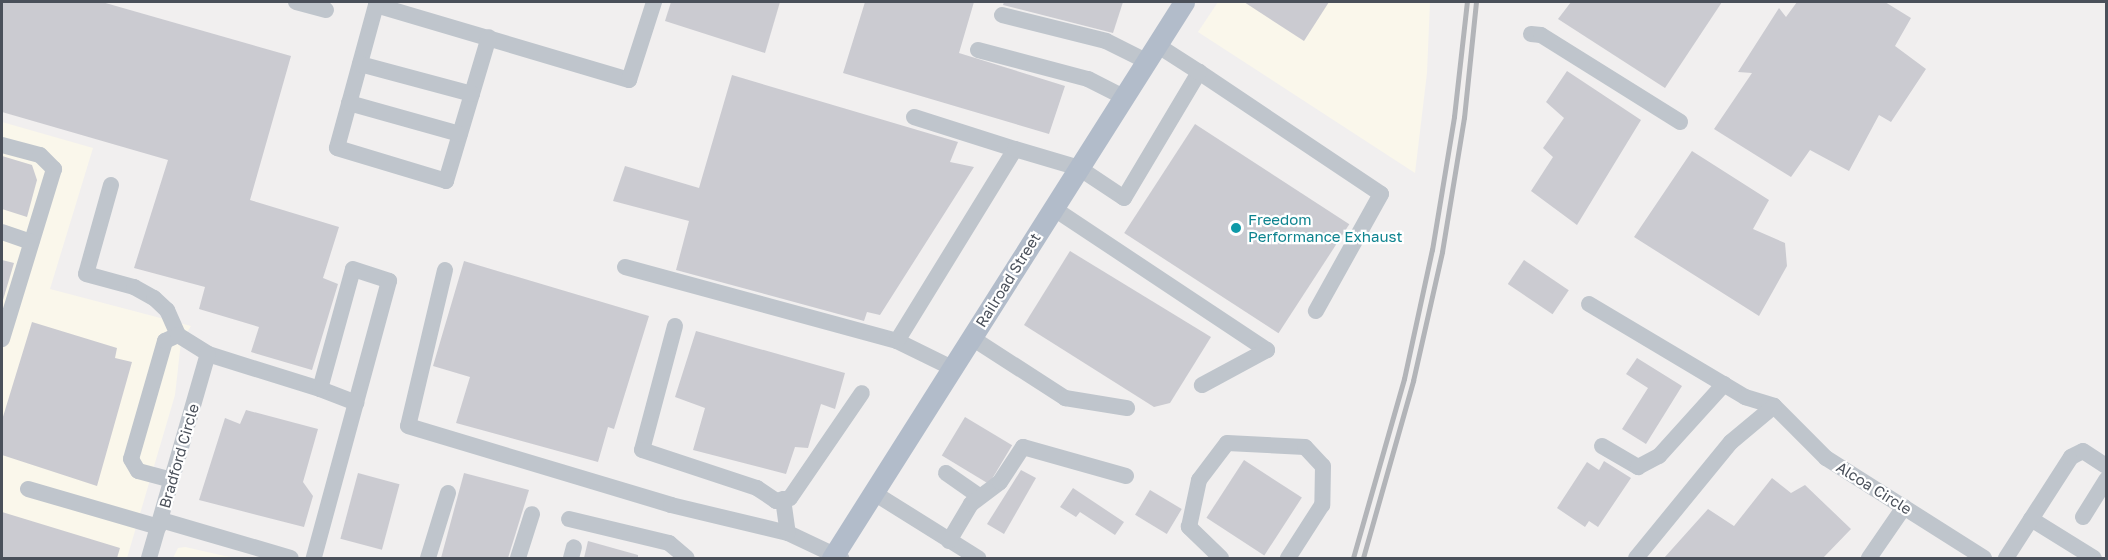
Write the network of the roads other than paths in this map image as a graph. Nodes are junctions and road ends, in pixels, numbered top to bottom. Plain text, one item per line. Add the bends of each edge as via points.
1 (296, 2) edge
2 (654, 2) edge
3 (1184, 2) edge
4 (376, 3) edge
5 (326, 10) dead end
6 (1002, 15) dead end
7 (1531, 34) dead end
8 (489, 37) junction
9 (978, 50) dead end
10 (1151, 53) junction
11 (360, 64) junction
12 (1199, 72) junction
13 (472, 94) junction
14 (1123, 98) junction
15 (349, 103) junction
16 (914, 117) dead end
17 (1680, 122) dead end
18 (460, 134) junction
19 (2, 145) edge
20 (1015, 148) junction
21 (1079, 168) junction
22 (111, 185) dead end
23 (1053, 208) junction
24 (2, 232) edge
25 (31, 242) junction
26 (625, 267) dead end
27 (445, 270) dead end
28 (1589, 304) dead end
29 (1316, 311) dead end
30 (675, 326) dead end
31 (3, 328) edge
32 (178, 335) junction
33 (972, 338) junction
34 (897, 341) junction
35 (208, 354) junction
36 (952, 368) junction
37 (1724, 384) junction
38 (1202, 385) dead end
39 (320, 389) junction
40 (862, 393) dead end
41 (356, 403) junction
42 (1774, 406) junction
43 (1127, 408) dead end
44 (1602, 446) dead end
45 (2106, 466) edge
46 (946, 473) dead end
47 (1126, 476) dead end
48 (172, 480) junction
49 (2106, 480) edge
50 (28, 489) dead end
51 (448, 493) dead end
52 (874, 493) junction
53 (979, 496) junction
54 (783, 499) junction
55 (1904, 507) junction
56 (532, 514) dead end
57 (2083, 517) dead end
58 (569, 519) dead end
59 (2031, 519) junction
60 (160, 523) junction
61 (788, 533) junction
62 (949, 540) junction
63 (836, 557) edge
64 (1216, 557) edge
65 (149, 558) edge
66 (291, 558) edge
67 (314, 558) edge
68 (428, 558) edge
69 (518, 558) edge
70 (687, 558) edge
71 (978, 558) edge
72 (1288, 558) edge
73 (1636, 558) edge
74 (1869, 558) edge
75 (1984, 558) edge
76 (2006, 558) edge
77 (2094, 558) edge

1 - 5 street
2 - 8 street via 629,80
3 - 10 main road, Railroad Street
4 - 8 street
4 - 11 street
6 - 10 street
7 - 17 street via 1541,35
8 - 13 street
9 - 14 street via 1088,79
10 - 12 street
10 - 14 main road, Railroad Street
11 - 13 street
11 - 15 street
12 - 21 street via 1124,198
12 - 29 street via 1381,194
13 - 18 street
14 - 21 main road, Railroad Street
15 - 18 street
15 - 18 street via 337,148 446,181
16 - 20 street
19 - 25 street via 40,155 54,169
20 - 21 street
20 - 34 street
21 - 23 main road, Railroad Street
22 - 32 street via 86,274 134,287 154,298 167,310
23 - 33 main road, Railroad Street
23 - 38 street via 1267,350
24 - 25 street
25 - 31 street
26 - 34 street
27 - 61 street via 408,426 671,505
28 - 37 street
30 - 54 street via 642,450 757,488 776,501
32 - 35 street
32 - 48 street via 165,341 131,459 138,471
33 - 36 main road, Railroad Street
33 - 43 street via 1065,398
34 - 36 street
35 - 39 street
35 - 48 street, Bradford Circle
36 - 52 main road, Railroad Street
37 - 42 street via 1745,397
37 - 44 street via 1659,456 1638,467
39 - 41 street
39 - 41 street via 353,269 388,281
40 - 54 street via 790,498
41 - 67 street
42 - 55 street, Alcoa Circle via 1826,458
42 - 73 street via 1731,442
45 - 59 street via 2083,451 2072,457
46 - 53 street
47 - 53 street via 1023,447 1000,482
48 - 60 street, Bradford Circle
49 - 57 street
50 - 60 street
51 - 68 street
52 - 62 street
52 - 63 main road, Railroad Street
53 - 62 street
54 - 61 street
55 - 74 street
55 - 75 street, Alcoa Circle
56 - 69 street
58 - 70 street via 669,543
59 - 76 street
59 - 77 street
60 - 65 street, Bradford Circle
60 - 66 street
61 - 63 street
62 - 71 street
64 - 72 street via 1189,527 1199,480 1227,443 1305,447 1323,466 1322,505

